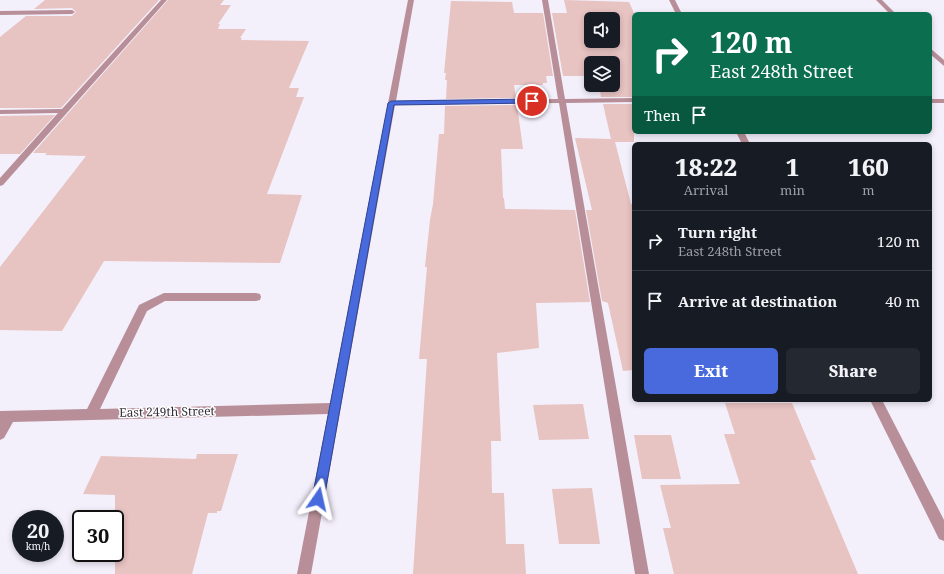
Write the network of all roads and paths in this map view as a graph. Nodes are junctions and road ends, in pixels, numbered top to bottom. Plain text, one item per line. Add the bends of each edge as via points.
1 (164, 0) edge
2 (411, 0) edge
3 (545, 0) edge
4 (672, 0) edge
5 (879, 0) edge
6 (72, 12) dead end
7 (678, 12) edge
8 (891, 12) edge
9 (0, 13) edge
10 (932, 52) edge
11 (944, 64) edge
12 (632, 100) edge
13 (563, 101) junction
14 (932, 101) edge
15 (944, 101) edge
16 (391, 103) junction
17 (63, 111) junction
18 (0, 112) edge
19 (0, 183) edge
20 (256, 297) dead end
21 (877, 402) edge
22 (335, 408) junction
23 (91, 414) junction
24 (5, 417) edge
25 (0, 434) edge
26 (944, 534) edge
27 (304, 574) edge
28 (642, 574) edge

1 - 17 street
2 - 16 street
3 - 13 street
4 - 7 street
5 - 8 street
6 - 9 street
10 - 11 street
12 - 13 street
13 - 16 street
13 - 28 street
14 - 15 street
16 - 22 street
17 - 18 street
17 - 19 street
20 - 23 street via 164,297 144,308
21 - 26 street
22 - 23 street, East 249th Street
22 - 27 street
23 - 24 street, East 249th Street
24 - 25 street

